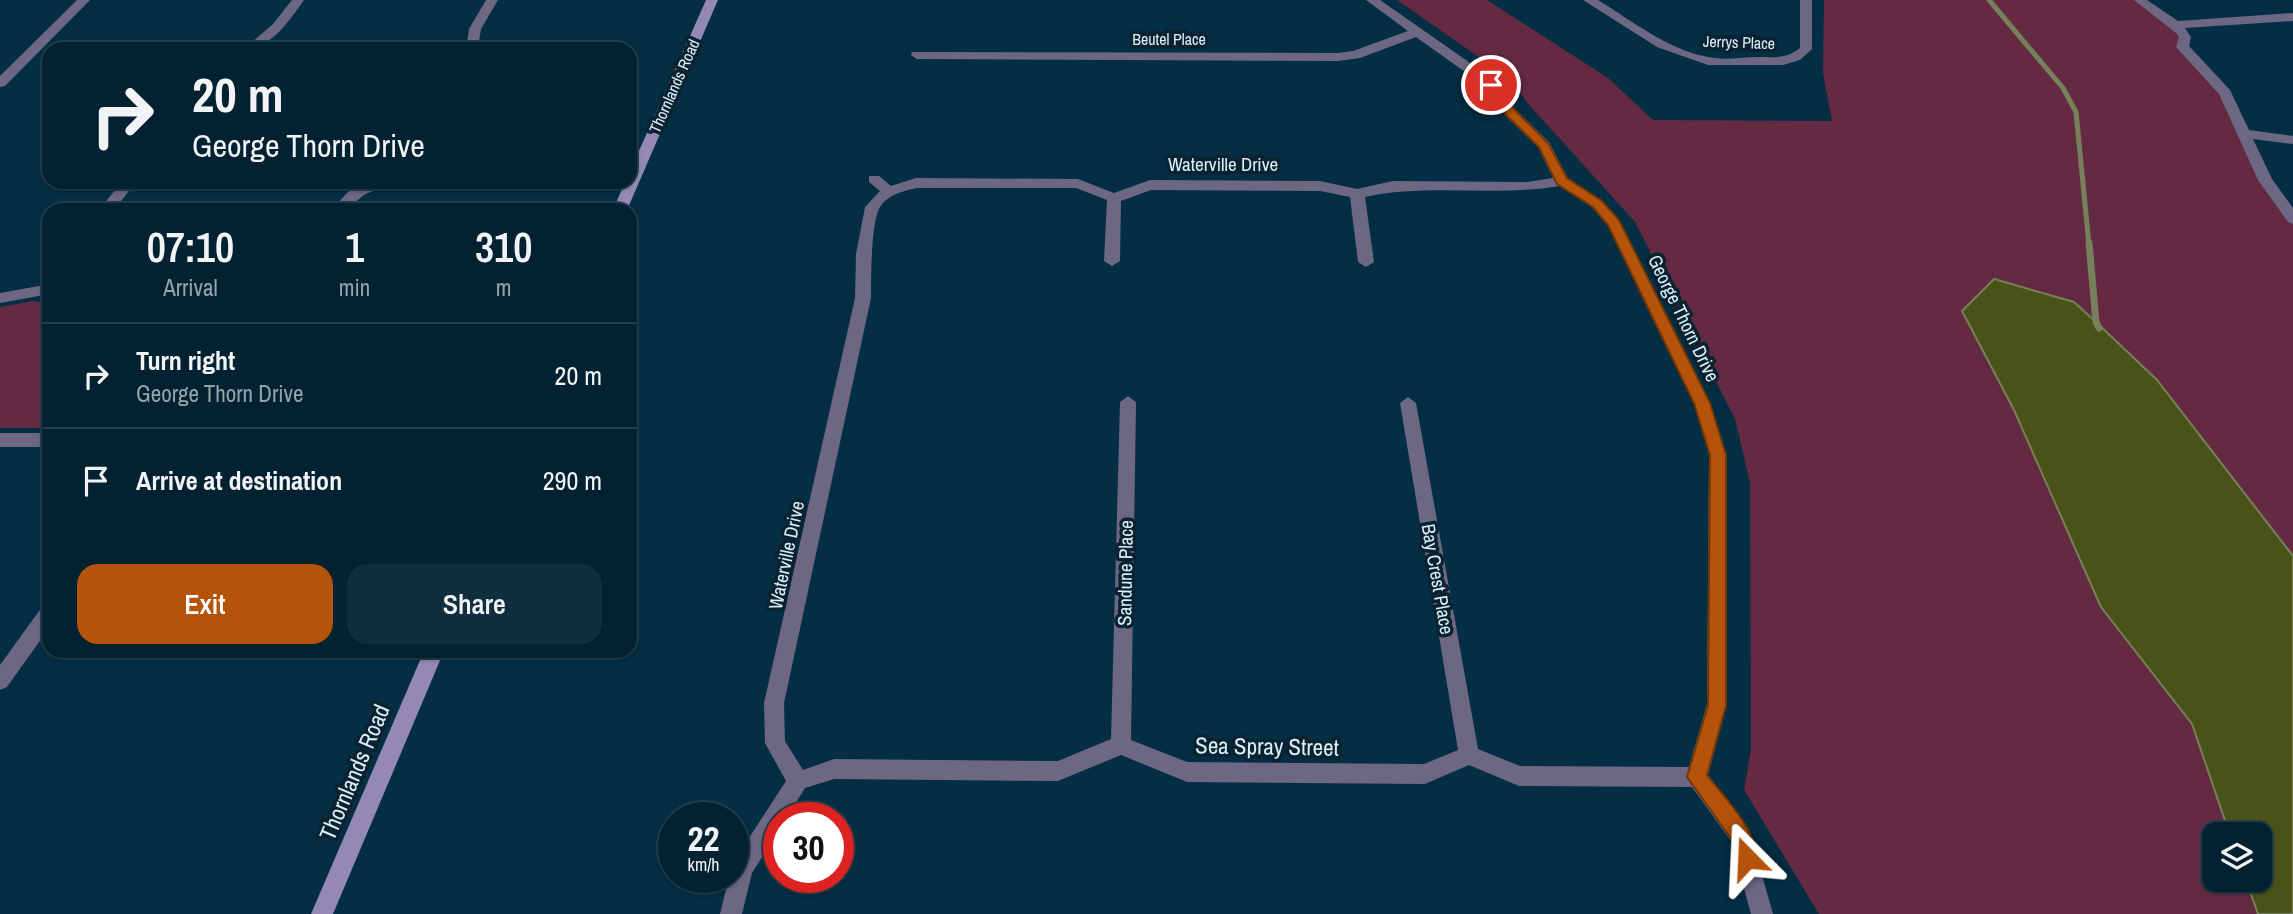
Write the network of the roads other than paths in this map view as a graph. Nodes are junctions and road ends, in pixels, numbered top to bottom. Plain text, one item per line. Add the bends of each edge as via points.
1 (84, 0) edge
2 (298, 0) edge
3 (492, 0) edge
4 (712, 0) edge
5 (1372, 0) edge
6 (1590, 0) edge
7 (1805, 0) edge
8 (2140, 0) edge
9 (2293, 18) edge
10 (2179, 25) junction
11 (1417, 32) junction
12 (259, 42) edge
13 (473, 42) edge
14 (917, 55) dead end
15 (0, 83) edge
16 (2244, 134) junction
17 (2293, 140) edge
18 (637, 169) edge
19 (874, 179) dead end
20 (1562, 181) junction
21 (123, 189) edge
22 (360, 189) edge
23 (889, 191) junction
24 (1357, 194) junction
25 (1114, 198) junction
26 (112, 203) edge
27 (342, 203) edge
28 (2293, 219) edge
29 (1112, 261) dead end
30 (1366, 262) dead end
31 (42, 289) edge
32 (0, 298) edge
33 (1128, 402) dead end
34 (1408, 403) dead end
35 (0, 440) edge
36 (42, 440) edge
37 (42, 623) edge
38 (431, 658) edge
39 (0, 681) edge
40 (1121, 744) junction
41 (1469, 755) junction
42 (1697, 777) junction
43 (798, 781) junction
44 (322, 914) edge
45 (732, 914) edge
46 (1762, 914) edge

1 - 15 street
2 - 12 street
3 - 13 street via 475,29
4 - 18 street, Thornlands Road
5 - 11 street
6 - 7 street, Jerrys Place via 1670,49 1712,62 1800,56 1806,49
8 - 10 street
9 - 10 street
10 - 16 street via 2185,37 2182,47 2225,93
11 - 14 street, Beutel Place via 1338,57
11 - 20 street via 1491,85 1511,113 1544,145
16 - 17 street
16 - 28 street via 2265,180
19 - 23 street
20 - 24 street, Waterville Drive via 1527,187 1393,186
20 - 42 street, George Thorn Drive via 1597,204 1614,223 1702,403 1718,455 1717,705
21 - 26 street
22 - 27 street
23 - 25 street via 916,183 1078,184
23 - 43 street, Waterville Drive via 872,207 863,298 775,703 775,743
24 - 25 street, Waterville Drive via 1321,186 1150,185
24 - 30 street
25 - 29 street
31 - 32 street
33 - 40 street, Sandune Place
34 - 41 street, Bay Crest Place
35 - 36 street
37 - 39 street
38 - 44 street, Thornlands Road
40 - 41 street, Sea Spray Street via 1187,772 1425,774
40 - 43 street via 1058,771 834,769
41 - 42 street via 1519,776
42 - 46 street via 1741,836
43 - 45 street via 742,869

